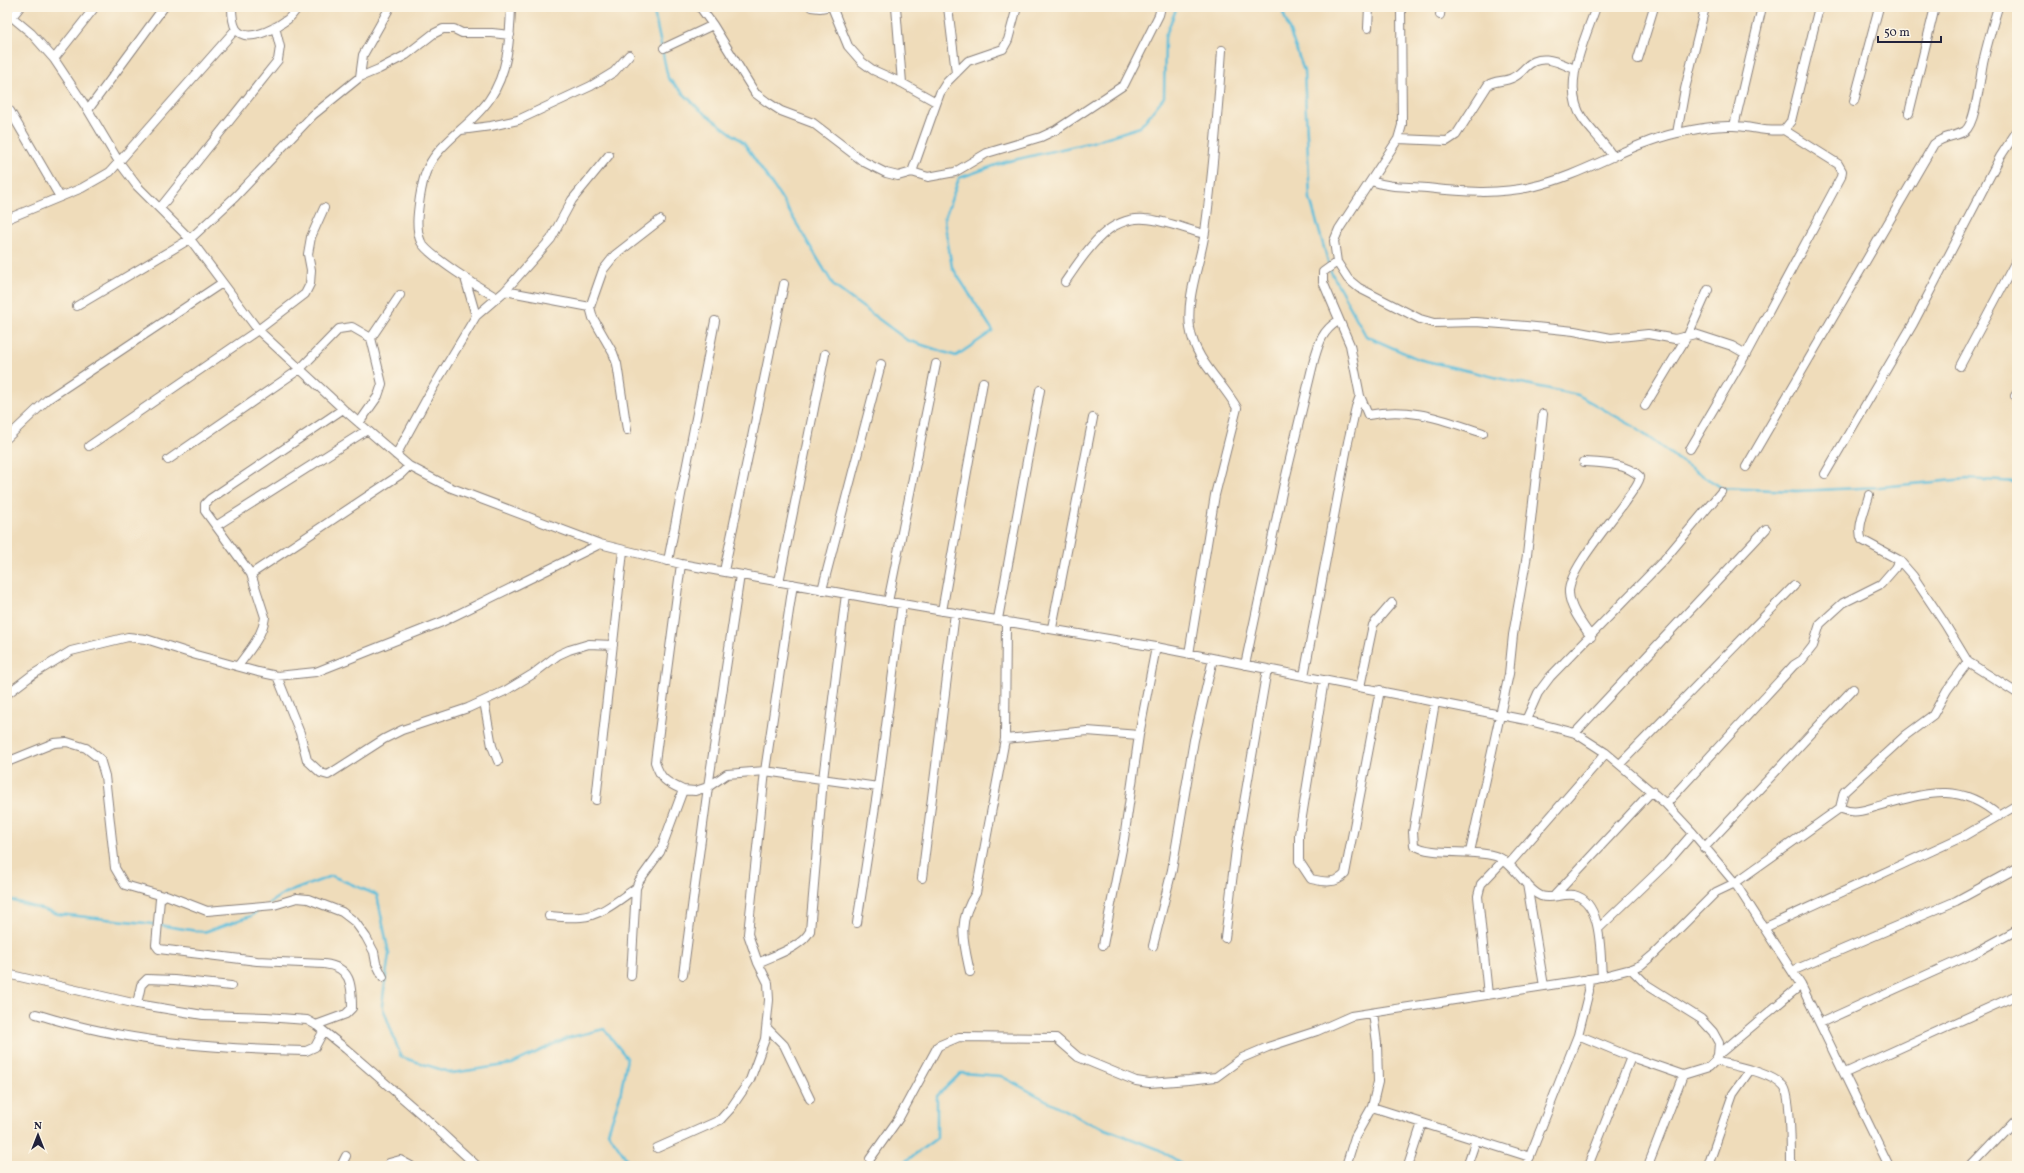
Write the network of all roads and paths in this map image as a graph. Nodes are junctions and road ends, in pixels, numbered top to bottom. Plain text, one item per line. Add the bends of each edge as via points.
1 (20, 7) edge
2 (95, 7) edge
3 (164, 7) edge
4 (232, 7) edge
5 (298, 7) edge
6 (390, 7) edge
7 (510, 7) edge
8 (700, 7) edge
9 (812, 7) edge
10 (826, 7) edge
11 (832, 7) edge
12 (896, 7) edge
13 (948, 7) edge
14 (1017, 7) edge
15 (1161, 7) edge
16 (1369, 7) edge
17 (1401, 7) edge
18 (1596, 7) edge
19 (1654, 7) edge
20 (1705, 7) edge
21 (1762, 7) edge
22 (1819, 7) edge
23 (1879, 7) edge
24 (1935, 7) edge
25 (1998, 7) edge
26 (9, 15) edge
27 (714, 25) junction
28 (275, 27) junction
29 (236, 28) junction
30 (1368, 28) dead end
31 (510, 35) junction
32 (664, 48) dead end
33 (1222, 50) dead end
34 (629, 55) dead end
35 (1638, 58) dead end
36 (54, 59) junction
37 (1576, 69) junction
38 (956, 73) junction
39 (360, 76) junction
40 (902, 83) junction
41 (1854, 100) dead end
42 (936, 102) junction
43 (88, 110) junction
44 (10, 111) dead end
45 (1909, 113) dead end
46 (1734, 126) junction
47 (461, 130) junction
48 (1784, 130) junction
49 (2017, 131) edge
50 (1677, 133) junction
51 (1398, 139) junction
52 (609, 155) dead end
53 (1613, 157) junction
54 (119, 162) junction
55 (912, 172) junction
56 (1370, 181) junction
57 (60, 197) junction
58 (160, 208) junction
59 (324, 208) dead end
60 (8, 217) edge
61 (660, 220) dead end
62 (1204, 234) junction
63 (190, 239) junction
64 (2017, 260) edge
65 (1337, 262) junction
66 (466, 278) junction
67 (1065, 282) dead end
68 (222, 283) junction
69 (784, 284) dead end
70 (1708, 290) dead end
71 (505, 291) junction
72 (400, 295) dead end
73 (496, 298) junction
74 (77, 306) dead end
75 (590, 307) junction
76 (476, 316) junction
77 (715, 321) dead end
78 (1338, 321) junction
79 (258, 330) junction
80 (1688, 335) junction
81 (371, 338) junction
82 (825, 354) dead end
83 (1746, 354) junction
84 (881, 364) dead end
85 (936, 364) dead end
86 (1960, 366) dead end
87 (300, 369) junction
88 (982, 382) dead end
89 (1040, 390) dead end
90 (1360, 396) junction
91 (1645, 406) dead end
92 (343, 409) junction
93 (1543, 414) dead end
94 (1092, 418) dead end
95 (359, 423) junction
96 (367, 430) junction
97 (627, 430) dead end
98 (1483, 433) dead end
99 (7, 438) edge
100 (88, 446) dead end
101 (1690, 449) dead end
102 (396, 454) junction
103 (168, 460) dead end
104 (1584, 462) dead end
105 (408, 466) junction
106 (1746, 467) dead end
107 (1825, 474) dead end
108 (1721, 492) dead end
109 (1869, 495) dead end
110 (216, 526) junction
111 (1766, 529) dead end
112 (600, 544) junction
113 (623, 551) junction
114 (1899, 560) junction
115 (668, 561) junction
116 (681, 564) junction
117 (724, 571) junction
118 (251, 574) junction
119 (740, 575) junction
120 (779, 582) junction
121 (793, 584) junction
122 (1794, 586) dead end
123 (822, 590) junction
124 (846, 594) junction
125 (888, 602) junction
126 (1392, 603) dead end
127 (902, 604) junction
128 (942, 611) junction
129 (954, 613) junction
130 (1002, 620) junction
131 (1052, 628) junction
132 (1592, 637) junction
133 (613, 645) junction
134 (1156, 646) junction
135 (1189, 654) junction
136 (1213, 659) junction
137 (1968, 662) junction
138 (1245, 665) junction
139 (238, 666) junction
140 (1267, 669) junction
141 (277, 676) junction
142 (1304, 676) junction
143 (1324, 680) junction
144 (1360, 686) junction
145 (1853, 689) dead end
146 (1380, 690) junction
147 (2017, 692) edge
148 (7, 694) edge
149 (484, 701) junction
150 (1435, 702) junction
151 (1499, 714) junction
152 (1526, 720) junction
153 (1575, 733) junction
154 (1139, 735) junction
155 (1005, 739) junction
156 (1606, 753) junction
157 (498, 761) dead end
158 (7, 762) edge
159 (1620, 764) junction
160 (764, 771) junction
161 (823, 779) junction
162 (708, 787) junction
163 (878, 787) junction
164 (683, 790) junction
165 (1652, 791) junction
166 (596, 800) dead end
167 (1666, 804) junction
168 (2017, 805) edge
169 (1840, 808) junction
170 (1999, 816) junction
171 (1693, 833) junction
172 (1704, 848) junction
173 (1470, 852) junction
174 (1506, 862) junction
175 (2017, 868) edge
176 (922, 878) dead end
177 (1527, 882) junction
178 (1735, 883) junction
179 (636, 888) junction
180 (1555, 895) junction
181 (161, 898) junction
182 (549, 916) dead end
183 (856, 923) dead end
184 (1764, 928) junction
185 (1598, 929) junction
186 (2017, 930) edge
187 (1225, 938) dead end
188 (1103, 945) dead end
189 (1153, 946) dead end
190 (758, 963) junction
191 (1631, 968) junction
192 (1792, 971) junction
193 (970, 972) dead end
194 (7, 974) edge
195 (683, 975) dead end
196 (631, 976) dead end
197 (383, 977) dead end
198 (1602, 977) junction
199 (1588, 980) junction
200 (1801, 985) junction
201 (230, 986) dead end
202 (1544, 986) junction
203 (1488, 995) junction
204 (2017, 995) edge
205 (137, 1004) junction
206 (1373, 1013) junction
207 (36, 1014) dead end
208 (1820, 1023) junction
209 (316, 1025) junction
210 (767, 1028) junction
211 (323, 1032) junction
212 (1578, 1036) junction
213 (1630, 1057) junction
214 (1717, 1058) junction
215 (1750, 1070) junction
216 (1845, 1073) junction
217 (1683, 1075) junction
218 (810, 1098) dead end
219 (1372, 1107) junction
220 (2017, 1119) edge
221 (1422, 1123) junction
222 (1476, 1140) junction
223 (657, 1148) dead end
224 (346, 1156) dead end
225 (1530, 1157) junction
226 (870, 1159) dead end
227 (341, 1166) edge
228 (388, 1166) edge
229 (411, 1166) edge
230 (477, 1166) edge
231 (1346, 1166) edge
232 (1408, 1166) edge
233 (1467, 1166) edge
234 (1526, 1166) edge
235 (1588, 1166) edge
236 (1648, 1166) edge
237 (1708, 1166) edge
238 (1791, 1166) edge
239 (1888, 1166) edge
240 (1972, 1166) edge

1 - 26 street
2 - 36 street
3 - 43 street
4 - 29 street
5 - 28 street via 286,21
6 - 39 street via 363,55
7 - 31 street
8 - 27 street
9 - 10 street
11 - 40 street via 848,46 855,56 873,70
12 - 40 street
13 - 38 street
14 - 38 street via 1003,49 968,61
15 - 55 street via 1124,85 1114,93 1056,130 987,153 955,172 928,177
16 - 30 street
17 - 51 street via 1402,125
18 - 37 street
19 - 35 street
20 - 50 street
21 - 46 street
22 - 48 street via 1791,121
23 - 41 street
24 - 45 street
25 - 106 street via 1987,43 1978,97 1969,126 1964,132 1942,138 1934,144
26 - 36 street via 31,33
27 - 32 street
27 - 55 street via 755,93 767,102 781,111 813,123 864,162 886,173 898,176
28 - 29 street via 262,33 251,34 242,34
28 - 58 street via 280,47 278,60
29 - 54 street
31 - 39 street via 462,33 454,29 443,29 406,55 379,70
31 - 47 street via 504,72 489,100
33 - 62 street via 1214,160
34 - 47 street via 614,72 591,86 518,120
36 - 43 street
37 - 51 street via 1545,58 1537,59 1510,80 1488,85 1451,139
37 - 53 street via 1573,97 1578,111
38 - 42 street via 947,82
39 - 63 street via 313,115
40 - 42 street
42 - 55 street
43 - 54 street
44 - 57 street
46 - 48 street
46 - 50 street via 1707,127
47 - 66 street via 438,152 426,168 422,180 418,229 422,243
48 - 83 street via 1838,164 1842,171 1841,177
49 - 107 street via 2000,156 1913,324
50 - 53 street
51 - 56 street
52 - 71 street via 572,200 551,240
53 - 56 street via 1536,186 1502,191 1390,187
54 - 57 street via 110,172
54 - 58 street via 137,186
56 - 65 street via 1338,229 1334,241
57 - 60 street
58 - 63 street
59 - 79 street via 311,236 308,254 310,284 305,294
61 - 75 street via 614,255 603,270
62 - 67 street via 1146,219 1127,220 1114,226 1096,240
62 - 135 street via 1193,282 1190,329 1196,349 1207,369 1237,408 1215,495
63 - 68 street
63 - 74 street
64 - 86 street
65 - 78 street via 1324,272 1322,277
65 - 80 street via 1348,279 1359,288 1420,319 1434,323 1483,322 1574,331 1611,338 1648,334 1675,339
66 - 73 street
66 - 76 street
68 - 79 street
68 - 99 street via 48,399
69 - 117 street
70 - 80 street
71 - 73 street
71 - 75 street
72 - 81 street
73 - 76 street
75 - 97 street via 617,364
76 - 102 street
77 - 115 street
78 - 90 street via 1350,346
78 - 138 street via 1325,332 1316,354 1283,488
79 - 87 street
79 - 100 street
80 - 83 street via 1701,335
80 - 91 street
81 - 87 street via 352,327 339,329
81 - 95 street via 382,384 381,391
82 - 120 street
83 - 101 street
84 - 123 street
85 - 125 street
87 - 92 street
87 - 103 street
88 - 128 street
89 - 130 street
90 - 98 street via 1368,415 1394,411 1408,412 1427,415
90 - 142 street via 1348,442
92 - 95 street
92 - 110 street via 210,499 205,504 205,511
93 - 151 street via 1527,555 1509,674
94 - 131 street
95 - 96 street
96 - 102 street
96 - 110 street
102 - 105 street
104 - 132 street via 1624,468 1640,477 1610,524 1582,560 1569,588 1572,604
105 - 112 street via 450,487
105 - 118 street via 402,474
108 - 132 street via 1663,561
109 - 114 street via 1860,535 1862,540
110 - 118 street
111 - 153 street
112 - 113 street
112 - 141 street via 442,622 316,672
113 - 115 street
113 - 133 street
114 - 137 street via 1913,576
114 - 167 street via 1881,584 1843,603 1820,624 1813,646 1802,660 1794,665
115 - 116 street
116 - 117 street
116 - 164 street via 655,762 659,775 666,782
117 - 119 street
118 - 139 street via 265,617 258,638
119 - 120 street
119 - 162 street
120 - 121 street
121 - 123 street
121 - 160 street
122 - 159 street
123 - 124 street
124 - 125 street
124 - 161 street
125 - 127 street
126 - 144 street via 1373,625
127 - 128 street
127 - 163 street
128 - 129 street
129 - 130 street
129 - 176 street
130 - 131 street
130 - 155 street
131 - 134 street
132 - 152 street via 1538,693
133 - 149 street via 589,644 569,650 533,674
133 - 166 street
134 - 135 street
134 - 154 street
135 - 136 street
136 - 138 street
136 - 189 street via 1194,740 1172,870
137 - 147 street
137 - 169 street via 1947,690 1933,715 1906,735 1844,792
138 - 140 street
139 - 141 street
139 - 148 street via 146,639 128,637 71,651
140 - 142 street
140 - 187 street via 1236,850
141 - 149 street via 300,733 307,760 317,771 328,775 402,730
142 - 143 street
143 - 144 street
143 - 146 street via 1299,835 1299,861 1312,879 1319,881 1334,881 1345,874
144 - 146 street
145 - 172 street
146 - 150 street
149 - 157 street via 492,746
150 - 151 street
150 - 173 street via 1414,845 1426,850
151 - 152 street
151 - 173 street
152 - 153 street
153 - 156 street
154 - 155 street via 1087,731
154 - 188 street via 1124,839
155 - 193 street via 976,893 965,911 963,942
156 - 159 street
156 - 174 street
158 - 181 street via 54,743 67,742 86,748 100,759 106,776 115,868 125,885
159 - 165 street
160 - 161 street
160 - 162 street via 727,774
160 - 190 street via 748,934
161 - 163 street
161 - 190 street via 810,931 798,944
162 - 164 street via 695,791
162 - 195 street
163 - 183 street
164 - 179 street via 660,852 638,881
165 - 167 street
165 - 180 street
167 - 171 street
168 - 170 street
169 - 170 street via 1847,812 1860,811 1928,793 1942,792 1977,801 1988,806
169 - 178 street
170 - 184 street via 1964,836
171 - 172 street
171 - 185 street via 1667,863
172 - 178 street
173 - 174 street via 1493,855
174 - 177 street
174 - 203 street via 1481,884 1478,896
175 - 192 street via 1956,901
177 - 180 street via 1540,896 1549,898
177 - 202 street
178 - 184 street
178 - 191 street via 1716,892 1654,954 1641,965
179 - 182 street via 591,915
179 - 196 street
180 - 185 street via 1575,895 1583,900 1593,914
181 - 197 street via 166,895 207,911 274,904 297,898 335,909 355,922 366,937
181 - 209 street via 156,945 159,949 249,960 333,965 348,976 352,1008 346,1014
184 - 192 street
185 - 198 street
186 - 208 street via 1973,954
190 - 210 street via 768,983
191 - 198 street
191 - 214 street via 1647,985 1701,1019 1719,1043
192 - 200 street
194 - 205 street
198 - 199 street
199 - 202 street
199 - 212 street via 1589,991
200 - 208 street
200 - 214 street
201 - 205 street via 147,980 142,985
202 - 203 street
203 - 206 street
204 - 216 street
205 - 209 street via 203,1015 266,1016 307,1020
206 - 219 street via 1378,1082
206 - 226 street via 1350,1016 1317,1031 1255,1052 1216,1077 1189,1080 1136,1081 1078,1056 1056,1038 959,1037 938,1046 899,1118
207 - 211 street via 110,1033 239,1049 306,1051 315,1047
208 - 216 street
209 - 211 street
210 - 218 street via 784,1045
210 - 223 street via 761,1053 750,1080 724,1116 708,1127
211 - 230 street via 422,1115
212 - 213 street
212 - 225 street
213 - 217 street
213 - 235 street
214 - 215 street
214 - 217 street via 1709,1067
215 - 237 street via 1733,1094
215 - 238 street via 1777,1080 1784,1088 1788,1107
216 - 239 street
217 - 236 street
219 - 221 street
219 - 231 street via 1355,1137
220 - 240 street
221 - 222 street
221 - 232 street
222 - 225 street
222 - 233 street
224 - 227 street
225 - 234 street
228 - 229 street via 400,1160

